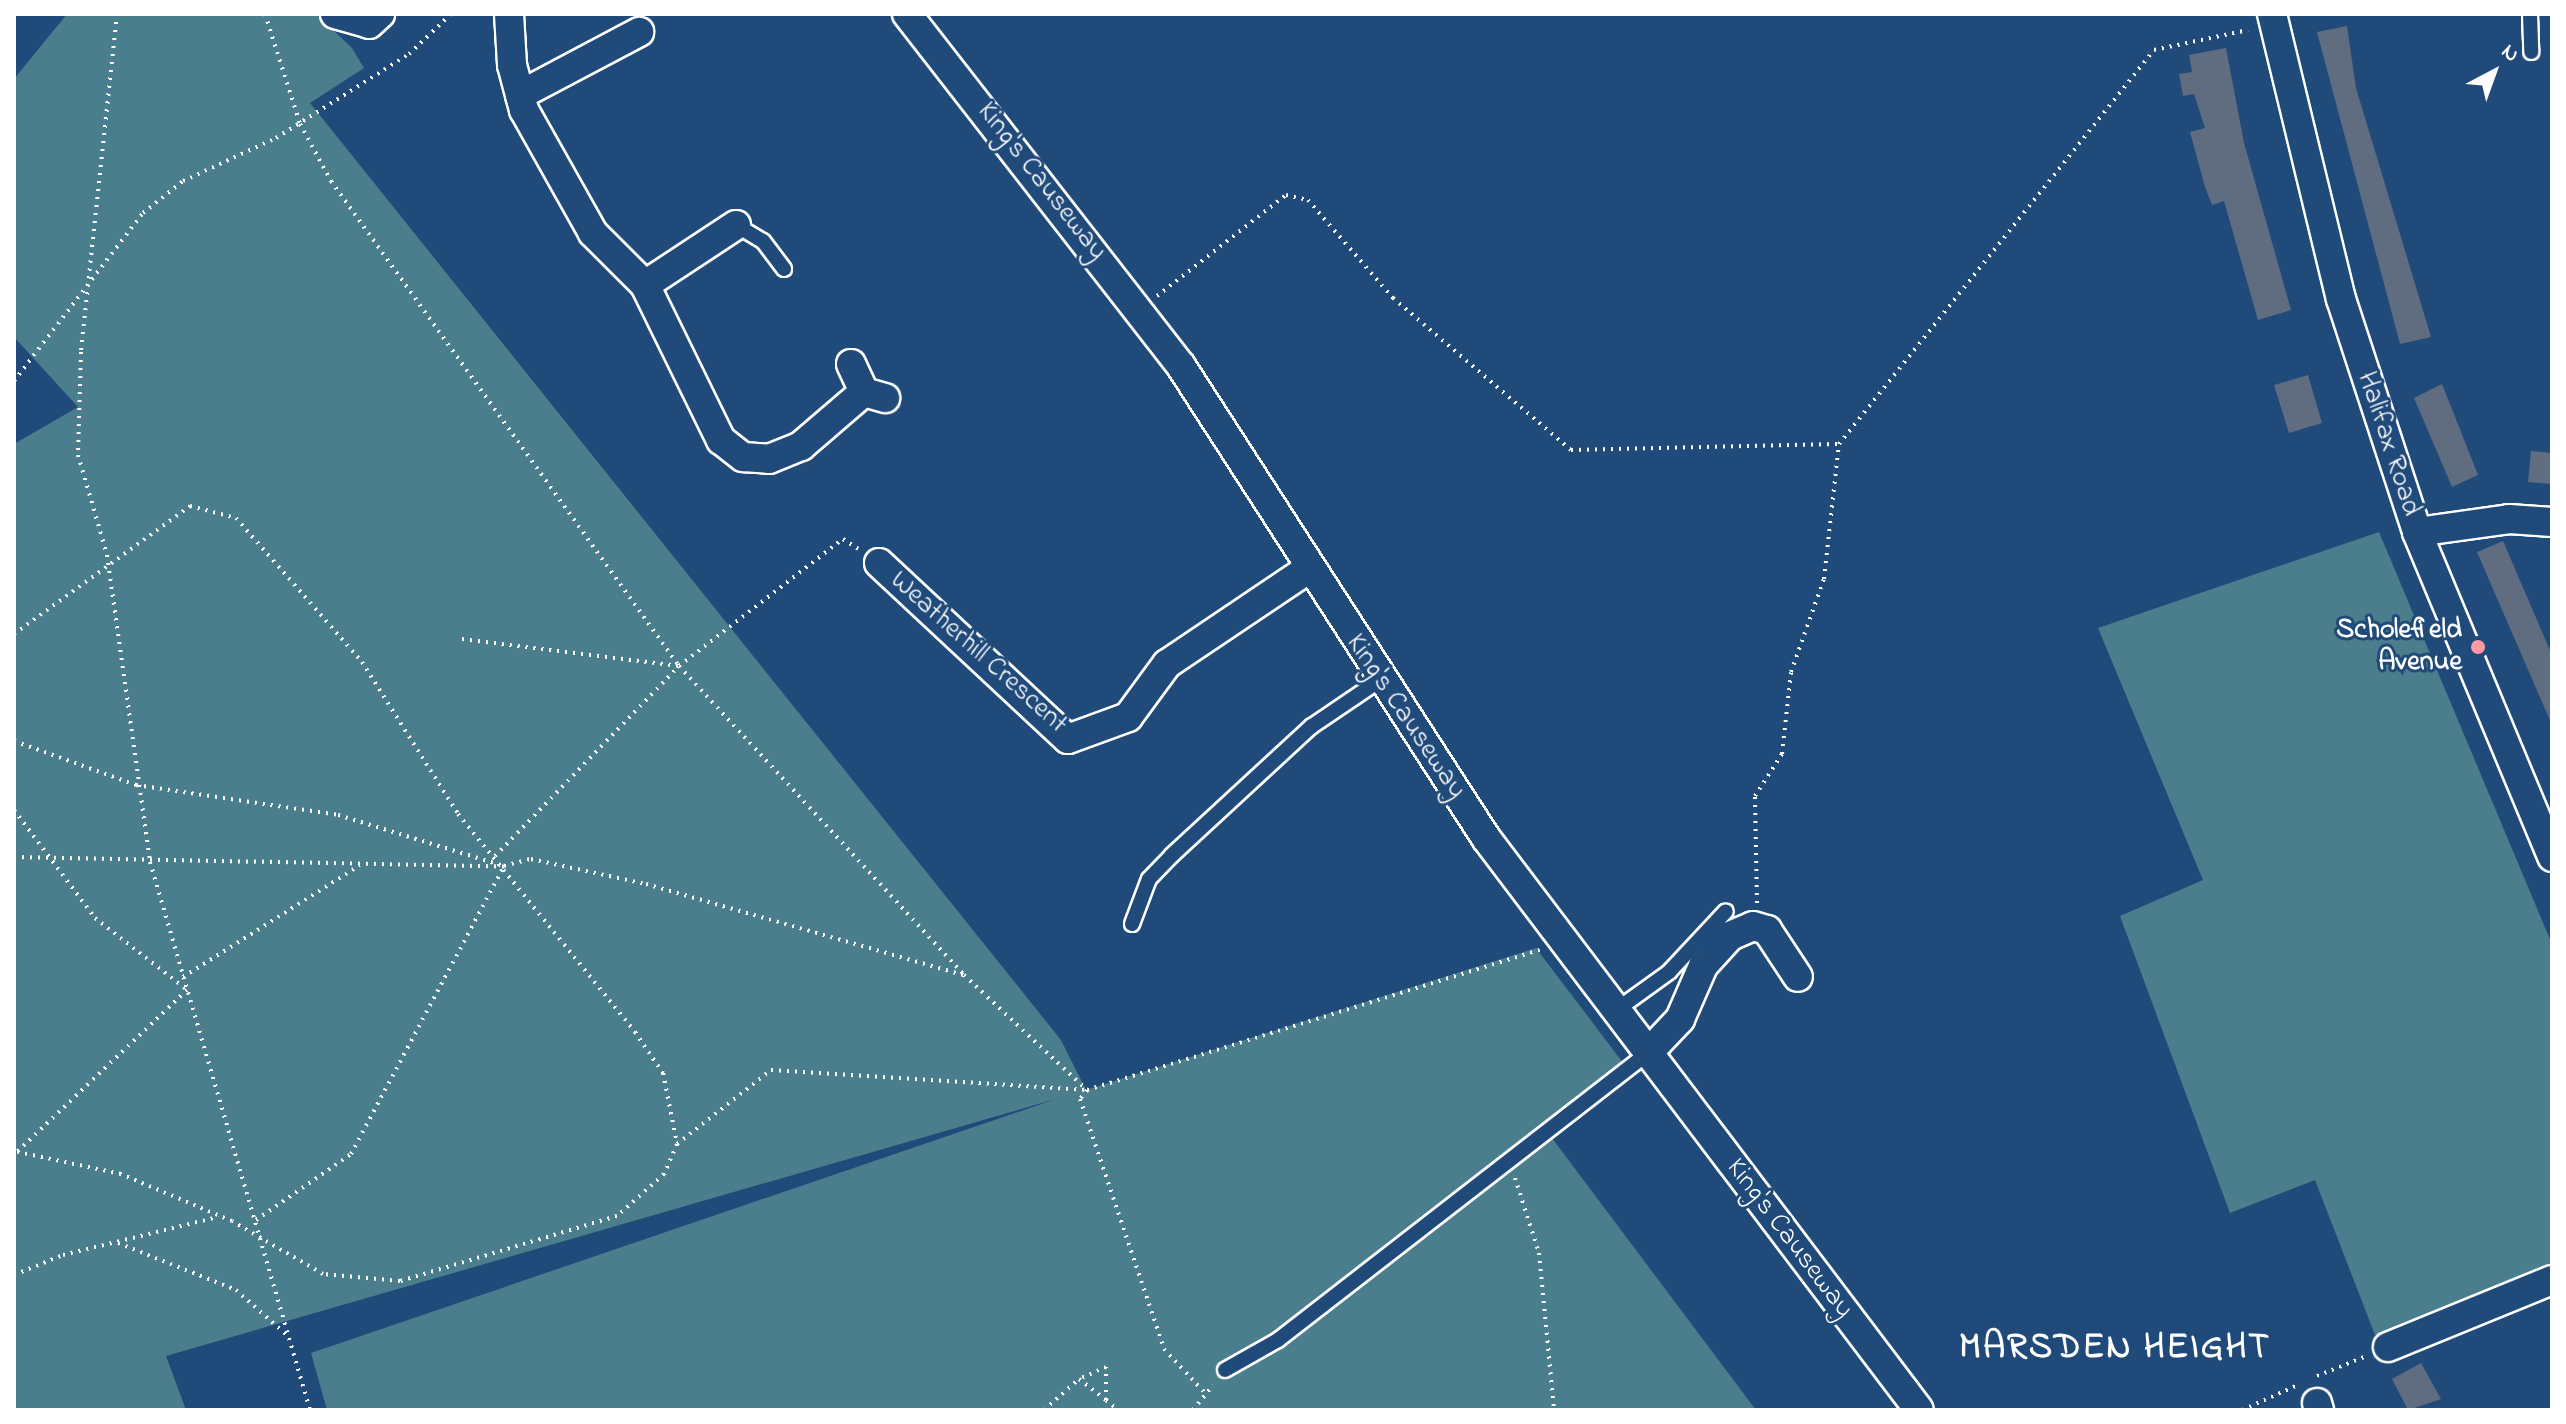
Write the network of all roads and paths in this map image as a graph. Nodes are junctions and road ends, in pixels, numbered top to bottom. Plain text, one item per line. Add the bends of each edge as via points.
1 (117, 14) edge
2 (265, 14) edge
3 (335, 14) edge
4 (380, 14) edge
5 (451, 14) edge
6 (509, 14) edge
7 (907, 14) edge
8 (2530, 14) edge
9 (2273, 19) edge
10 (639, 32) dead end
11 (2531, 52) dead end
12 (520, 95) junction
13 (300, 124) junction
14 (736, 225) joint
15 (784, 269) dead end
16 (645, 285) junction
17 (87, 295) junction
18 (1140, 310) junction
19 (851, 364) dead end
20 (14, 381) edge
21 (1839, 444) junction
22 (2552, 522) edge
23 (2417, 532) junction
24 (879, 563) joint
25 (109, 567) junction
26 (1307, 570) junction
27 (14, 634) edge
28 (462, 639) dead end
29 (679, 666) junction
30 (1380, 680) junction
31 (14, 741) edge
32 (136, 785) junction
33 (14, 810) edge
34 (495, 856) junction
35 (14, 857) edge
36 (2552, 857) edge
37 (49, 858) junction
38 (150, 862) junction
39 (362, 864) junction
40 (504, 866) junction
41 (1726, 911) dead end
42 (1132, 924) dead end
43 (1758, 927) junction
44 (1564, 943) junction
45 (964, 975) junction
46 (183, 977) junction
47 (1798, 977) dead end
48 (187, 990) junction
49 (1614, 1011) junction
50 (1648, 1053) junction
51 (1087, 1090) junction
52 (677, 1144) junction
53 (16, 1151) edge
54 (1510, 1160) junction
55 (220, 1216) junction
56 (256, 1220) junction
57 (261, 1238) junction
58 (116, 1242) junction
59 (14, 1275) edge
60 (2552, 1280) edge
61 (291, 1339) junction
62 (2388, 1347) dead end
63 (1225, 1370) joint
64 (1079, 1379) junction
65 (1206, 1394) junction
66 (1106, 1400) junction
67 (310, 1410) edge
68 (1044, 1410) edge
69 (1118, 1410) edge
70 (1193, 1410) edge
71 (1554, 1410) edge
72 (1919, 1410) edge

1 - 17 path
2 - 13 path
3 - 4 street via 369,24
5 - 13 path via 409,54
6 - 12 street
7 - 18 street, King's Causeway
8 - 11 lane
9 - 21 path via 2154,50
9 - 23 street, Halifax Road via 2341,299
10 - 12 street
12 - 16 street via 593,233
13 - 17 path via 183,181 108,250
13 - 29 path via 331,181
14 - 15 lane via 763,241
14 - 16 street
16 - 19 street via 721,440 743,457 769,459 801,446 874,395
17 - 20 path
17 - 25 path via 78,455
18 - 21 path via 1286,195 1308,200 1393,298 1571,450
18 - 26 street, King's Causeway
21 - 43 path via 1824,579 1791,672 1782,754 1755,796
22 - 23 street via 2509,519
23 - 36 street, Halifax Road
24 - 26 street, Weatherhill Crescent via 1068,739 1128,717 1167,664
24 - 29 path via 843,539
25 - 27 path
25 - 32 path
25 - 34 path via 190,506 236,518 362,662 458,814
26 - 30 street, King's Causeway
28 - 29 path
29 - 34 path
29 - 45 path
30 - 42 lane via 1312,726 1182,846 1149,879
30 - 44 street, King's Causeway
31 - 32 path
32 - 38 path
32 - 40 path via 338,815
33 - 37 path
34 - 40 path
35 - 37 path
37 - 38 path
37 - 48 path via 95,918
38 - 39 path
38 - 46 path
39 - 40 path
39 - 46 path
40 - 45 path via 531,859 646,884
40 - 52 path via 663,1073
40 - 56 path via 351,1154
41 - 49 lane via 1669,972
43 - 47 street via 1767,930
43 - 50 street via 1730,936 1703,966 1680,1019
44 - 49 street, King's Causeway
44 - 51 path
45 - 51 path
46 - 48 path
48 - 53 path
48 - 56 path
49 - 50 street, King's Causeway
50 - 54 lane
50 - 72 street, King's Causeway
51 - 52 path via 771,1070
51 - 65 path via 1080,1099 1164,1349
52 - 57 path via 664,1174 617,1216 400,1281 323,1274
53 - 55 path via 121,1174
54 - 63 lane via 1278,1340
54 - 71 path via 1539,1253
55 - 57 path
55 - 58 path
56 - 57 path
57 - 61 path
58 - 59 path
58 - 61 path via 236,1290
60 - 62 street
61 - 67 path
63 - 65 path
64 - 66 path
64 - 66 path via 1106,1367
64 - 68 path
65 - 70 path
66 - 69 path

